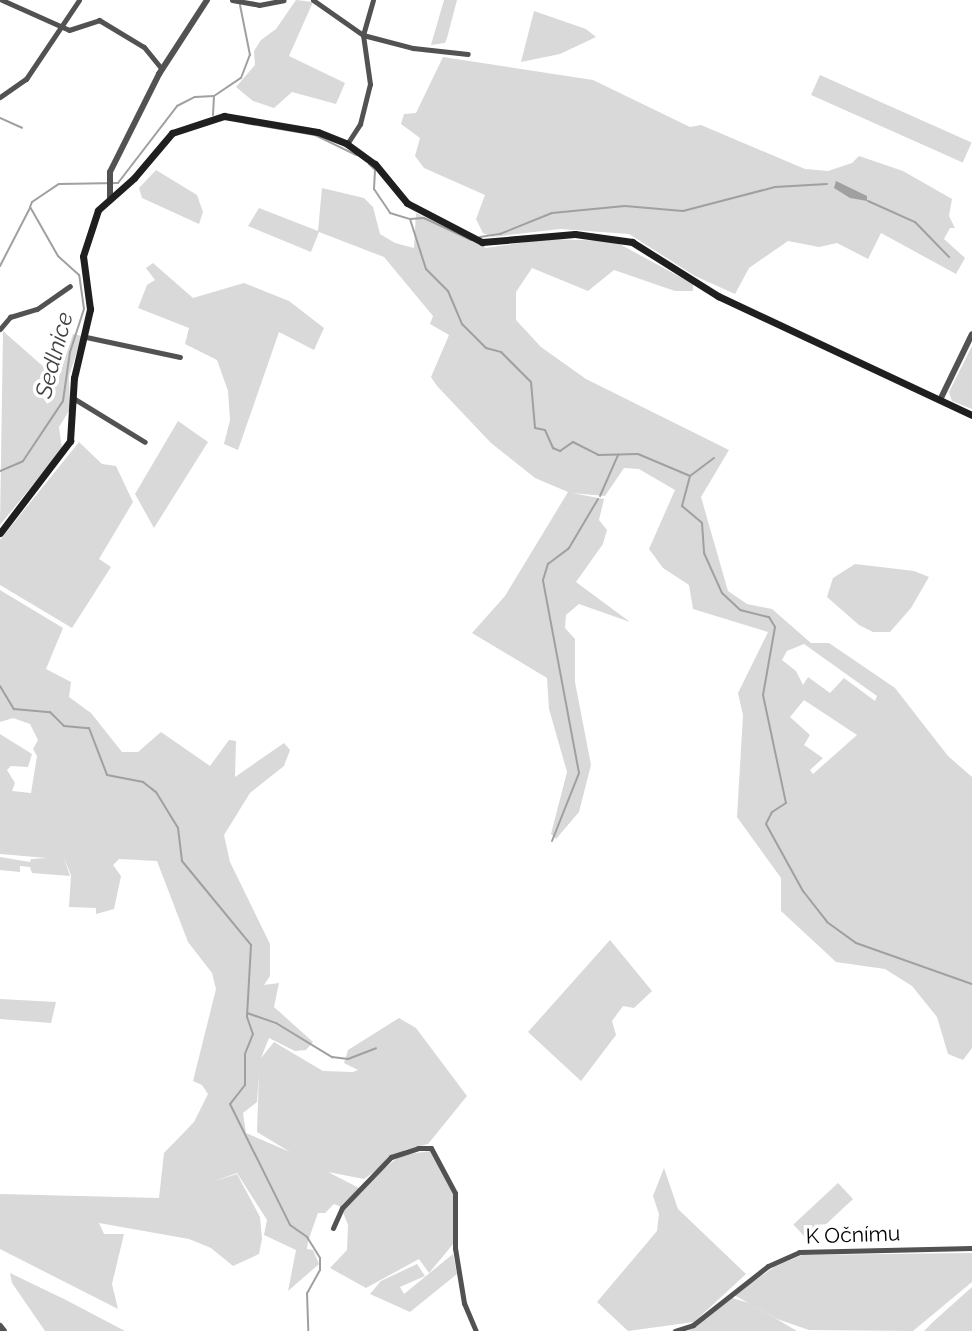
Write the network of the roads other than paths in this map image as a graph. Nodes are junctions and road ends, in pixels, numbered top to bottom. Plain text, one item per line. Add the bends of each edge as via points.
1 (2, 0) edge
2 (79, 0) edge
3 (207, 0) edge
4 (234, 0) edge
5 (284, 0) edge
6 (313, 0) edge
7 (373, 0) edge
8 (247, 2) edge
9 (64, 28) junction
10 (363, 35) junction
11 (468, 54) dead end
12 (162, 69) junction
13 (0, 96) edge
14 (347, 144) junction
15 (109, 193) junction
16 (70, 286) dead end
17 (0, 329) edge
18 (972, 334) edge
19 (86, 337) junction
20 (180, 357) dead end
21 (73, 398) junction
22 (940, 400) junction
23 (972, 415) edge
24 (145, 442) dead end
25 (0, 533) edge
26 (332, 1228) dead end
27 (972, 1248) edge
28 (0, 1326) edge
29 (4, 1331) edge
30 (476, 1331) edge
31 (675, 1331) edge

1 - 9 street
2 - 9 street
3 - 12 street
4 - 8 street
5 - 8 street
6 - 10 street
7 - 10 street
9 - 12 street via 74,30 99,20 144,47
9 - 13 street via 26,79
10 - 11 street via 413,48
10 - 14 street via 370,84 360,124
12 - 15 street via 107,179
14 - 15 main road via 318,132 251,118 214,118 169,136 134,178
14 - 22 main road via 375,164 407,203 472,238 506,243 585,234 632,242 718,296
15 - 19 main road via 83,253 90,303
16 - 17 street via 37,309 10,317
18 - 22 street
19 - 20 street
19 - 21 main road
21 - 24 street
21 - 25 main road via 74,429 65,452
22 - 23 main road
26 - 30 street via 342,1208 391,1157 418,1147 431,1148 455,1193 455,1248 464,1303
27 - 31 street, K Očnímu via 799,1252 768,1266 693,1325
28 - 29 street

